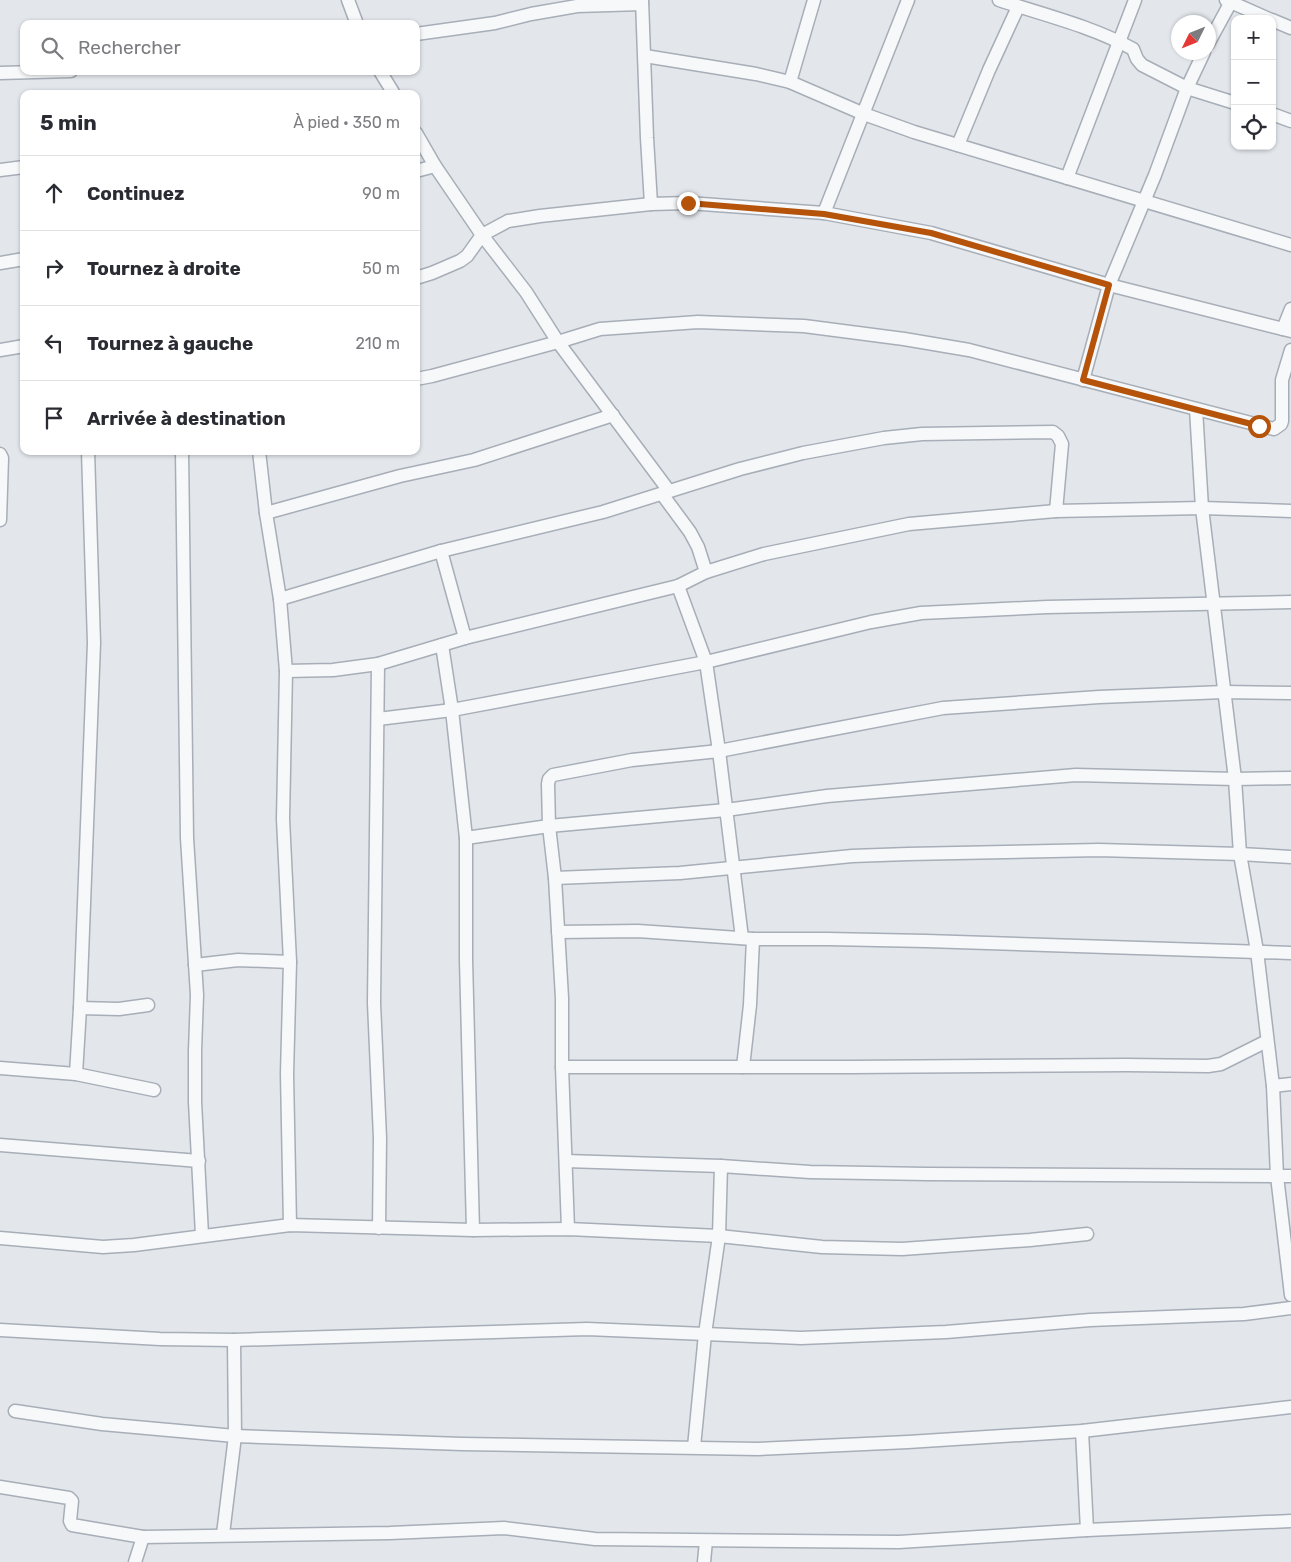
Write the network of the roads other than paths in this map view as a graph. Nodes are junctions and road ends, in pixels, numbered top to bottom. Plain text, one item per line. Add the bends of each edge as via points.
1 (348, 0) edge
2 (814, 0) edge
3 (908, 0) edge
4 (999, 0) edge
5 (1135, 0) edge
6 (1230, 1) edge
7 (642, 2) edge
8 (1018, 7) junction
9 (1260, 15) edge
10 (356, 20) edge
11 (1276, 22) edge
12 (1216, 28) edge
13 (1291, 28) edge
14 (420, 33) edge
15 (1119, 41) junction
16 (645, 56) junction
17 (1200, 60) edge
18 (20, 72) edge
19 (0, 73) edge
20 (382, 75) edge
21 (790, 82) junction
22 (1187, 88) junction
23 (392, 90) edge
24 (1231, 102) edge
25 (864, 114) junction
26 (1276, 115) edge
27 (1291, 120) edge
28 (420, 140) edge
29 (958, 145) junction
30 (435, 166) junction
31 (20, 168) edge
32 (0, 170) edge
33 (420, 170) edge
34 (1067, 178) junction
35 (1144, 201) junction
36 (651, 204) junction
37 (824, 214) junction
38 (482, 234) junction
39 (1291, 245) edge
40 (20, 260) edge
41 (0, 263) edge
42 (420, 277) edge
43 (1109, 285) junction
44 (1291, 309) edge
45 (1287, 330) edge
46 (558, 342) junction
47 (20, 347) edge
48 (0, 350) edge
49 (1291, 350) edge
50 (420, 378) edge
51 (1083, 380) junction
52 (1196, 409) junction
53 (613, 415) junction
54 (0, 454) edge
55 (88, 455) edge
56 (182, 455) edge
57 (259, 455) edge
58 (666, 493) junction
59 (1202, 508) junction
60 (1056, 511) junction
61 (1291, 511) edge
62 (266, 513) junction
63 (0, 520) edge
64 (441, 551) junction
65 (706, 572) junction
66 (678, 586) junction
67 (280, 599) junction
68 (1291, 602) edge
69 (1212, 604) junction
70 (465, 638) junction
71 (442, 645) junction
72 (706, 662) junction
73 (378, 664) junction
74 (286, 671) junction
75 (1224, 692) junction
76 (1291, 693) edge
77 (452, 710) junction
78 (378, 719) junction
79 (719, 751) junction
80 (1291, 778) edge
81 (1234, 779) junction
82 (726, 810) junction
83 (549, 826) junction
84 (466, 838) junction
85 (1240, 854) junction
86 (1291, 857) edge
87 (734, 869) junction
88 (555, 878) junction
89 (558, 932) junction
90 (747, 939) junction
91 (1257, 951) junction
92 (1291, 953) edge
93 (290, 962) junction
94 (195, 964) junction
95 (148, 1005) dead end
96 (80, 1008) junction
97 (1267, 1041) junction
98 (562, 1067) junction
99 (743, 1067) junction
100 (0, 1068) edge
101 (76, 1074) junction
102 (1291, 1084) edge
103 (1274, 1086) junction
104 (154, 1090) dead end
105 (0, 1145) edge
106 (199, 1161) junction
107 (566, 1161) junction
108 (721, 1166) junction
109 (1277, 1176) junction
110 (1291, 1176) edge
111 (290, 1225) junction
112 (379, 1228) junction
113 (474, 1230) junction
114 (568, 1230) junction
115 (1087, 1234) dead end
116 (202, 1235) junction
117 (719, 1236) junction
118 (0, 1238) edge
119 (1291, 1295) edge
120 (1291, 1308) edge
121 (707, 1313) junction
122 (0, 1330) edge
123 (686, 1333) junction
124 (705, 1334) junction
125 (234, 1340) junction
126 (1291, 1407) edge
127 (15, 1411) dead end
128 (1082, 1431) junction
129 (235, 1436) junction
130 (694, 1447) junction
131 (0, 1487) edge
132 (1291, 1521) edge
133 (1088, 1530) junction
134 (223, 1534) junction
135 (143, 1537) junction
136 (706, 1541) junction
137 (135, 1562) edge
138 (704, 1562) edge

1 - 10 street
2 - 21 street
3 - 25 street
4 - 8 street
5 - 15 street
6 - 9 street
6 - 12 street
7 - 14 street via 577,6 495,23
7 - 16 street
8 - 15 street
8 - 29 street
11 - 13 street
15 - 22 street via 1133,49 1142,64
15 - 34 street
16 - 21 street
16 - 36 street
17 - 22 street
18 - 19 street
20 - 23 street
21 - 25 street
22 - 24 street
22 - 35 street
25 - 29 street
25 - 37 street
26 - 27 street
28 - 30 street
29 - 34 street
30 - 33 street
30 - 38 street
31 - 32 street
34 - 35 street
35 - 39 street
35 - 43 street
36 - 37 street via 688,203
36 - 38 street via 508,221
37 - 43 street via 931,233
38 - 42 street via 460,261
38 - 46 street via 526,292
40 - 41 street
43 - 45 street
43 - 51 street
44 - 45 street
46 - 50 street
46 - 51 street via 600,329 698,322 804,326 969,350
46 - 53 street
47 - 48 street
49 - 52 street via 1282,380 1282,421 1278,427 1259,426
51 - 52 street
52 - 59 street
53 - 58 street
53 - 62 street via 474,460 400,476
54 - 63 street
55 - 96 street via 94,643
56 - 94 street via 188,838
57 - 62 street
58 - 60 street via 794,455 884,438 922,434 1053,432 1062,444
58 - 64 street via 603,512
58 - 65 street via 690,532
59 - 60 street
59 - 61 street
59 - 69 street
60 - 65 street via 909,524 764,554
62 - 67 street
64 - 67 street
64 - 70 street
65 - 66 street
66 - 70 street
66 - 72 street
67 - 74 street
68 - 69 street
69 - 72 street via 921,613
69 - 75 street
70 - 71 street
71 - 73 street
71 - 77 street
72 - 77 street
72 - 79 street
73 - 74 street via 334,670
73 - 78 street
74 - 93 street via 283,819
75 - 76 street
75 - 79 street via 943,708
75 - 81 street
77 - 78 street
77 - 84 street
78 - 112 street via 374,1003 380,1138
79 - 82 street
79 - 83 street via 632,760 553,775 548,784
80 - 81 street
81 - 82 street via 1076,775 827,796
81 - 85 street
82 - 83 street
82 - 87 street
83 - 84 street
83 - 88 street
84 - 113 street
85 - 86 street
85 - 87 street via 1099,850 908,854 852,856
85 - 91 street
87 - 88 street
87 - 90 street
88 - 89 street
89 - 90 street via 638,931
89 - 98 street
90 - 91 street
90 - 99 street via 750,1005
91 - 92 street
91 - 97 street
93 - 94 street via 238,960
93 - 111 street via 287,1074
94 - 106 street via 195,1102
95 - 96 street via 119,1009
96 - 101 street
97 - 99 street via 1221,1064 1208,1066
97 - 103 street
98 - 99 street
98 - 107 street
100 - 101 street
101 - 104 street
102 - 103 street
103 - 109 street
105 - 106 street
106 - 116 street
107 - 108 street
107 - 114 street
108 - 109 street via 810,1172
108 - 117 street
109 - 110 street
109 - 119 street
111 - 112 street
111 - 116 street
112 - 113 street
113 - 114 street
114 - 117 street
115 - 117 street via 902,1249 822,1247
116 - 118 street via 103,1247
117 - 121 street
120 - 124 street via 1244,1314 1090,1320 946,1332 801,1338
121 - 123 street
121 - 124 street
122 - 125 street
123 - 124 street
123 - 125 street via 587,1330
124 - 130 street
125 - 129 street
126 - 128 street
127 - 129 street via 102,1424
128 - 130 street via 758,1449
128 - 133 street
129 - 130 street via 462,1444
129 - 134 street
131 - 135 street via 69,1498 72,1501 72,1525
132 - 133 street
133 - 136 street via 898,1542
134 - 135 street
134 - 136 street via 390,1533 504,1528 595,1539
135 - 137 street
136 - 138 street

